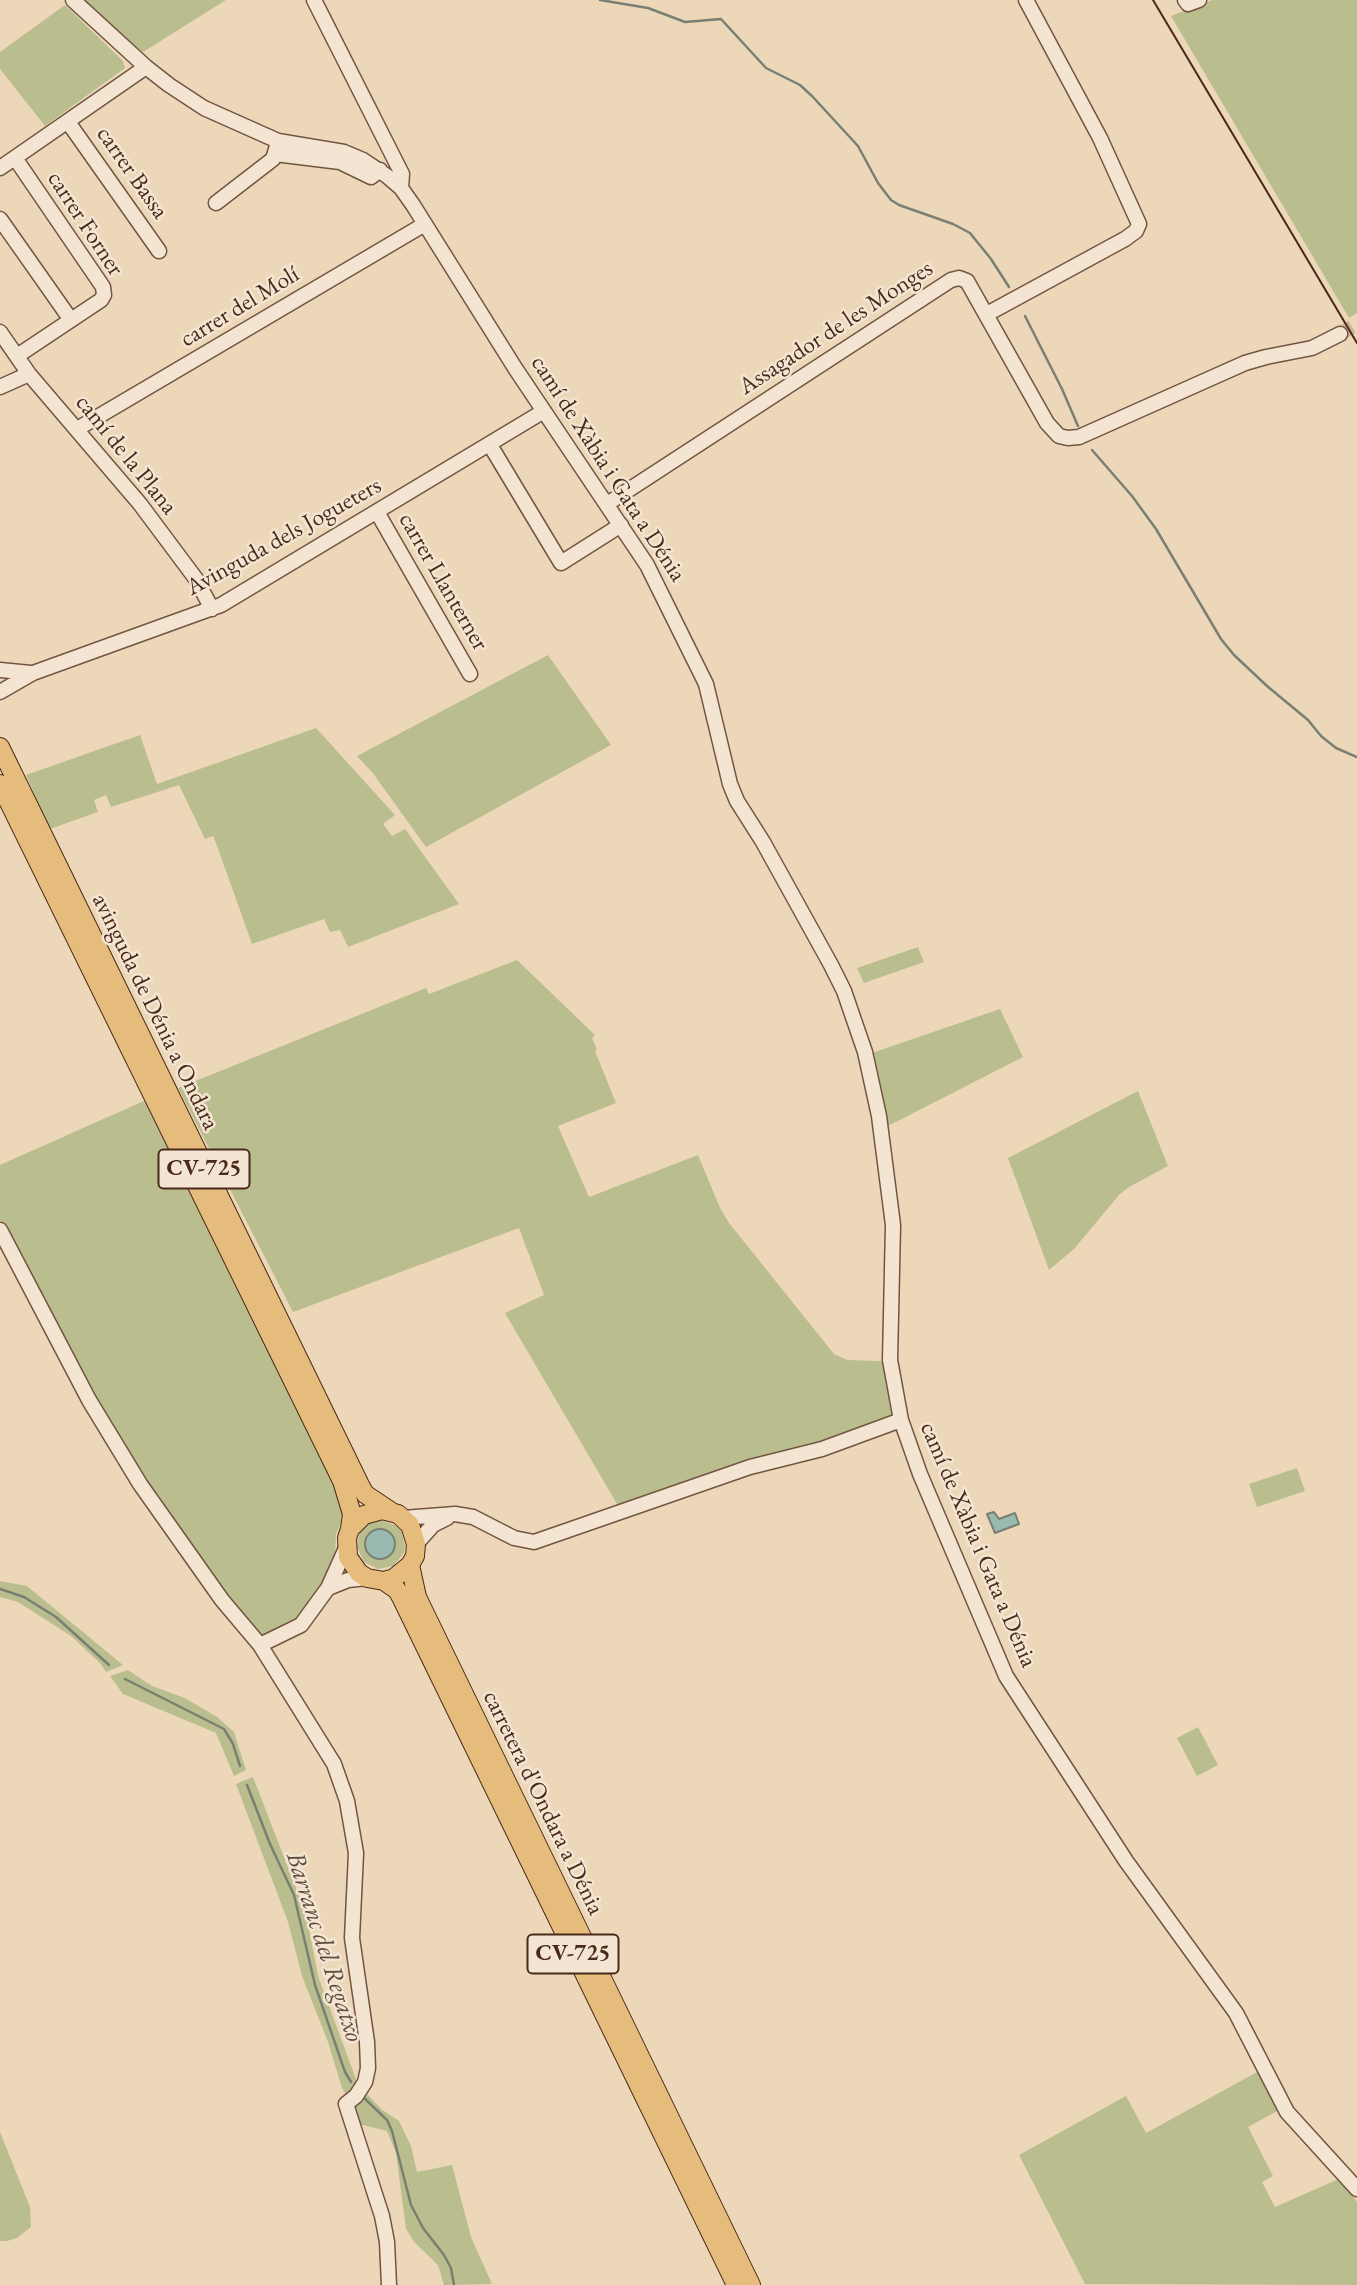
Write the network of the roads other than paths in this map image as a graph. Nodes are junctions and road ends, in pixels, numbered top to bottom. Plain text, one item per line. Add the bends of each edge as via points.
1 (73, 0) edge
2 (314, 0) edge
3 (1026, 0) edge
4 (146, 67) junction
5 (68, 122) junction
6 (276, 148) junction
7 (15, 158) junction
8 (0, 168) edge
9 (401, 188) junction
10 (216, 203) dead end
11 (0, 219) edge
12 (425, 224) junction
13 (159, 251) dead end
14 (987, 314) junction
15 (71, 320) junction
16 (0, 332) edge
17 (1340, 334) tunnel mouth
18 (17, 356) junction
19 (29, 374) junction
20 (0, 387) edge
21 (544, 411) junction
22 (77, 429) junction
23 (490, 445) junction
24 (607, 504) junction
25 (377, 512) junction
26 (621, 525) junction
27 (212, 609) junction
28 (0, 670) edge
29 (33, 673) junction
30 (470, 674) dead end
31 (0, 692) edge
32 (0, 747) edge
33 (0, 784) edge
34 (0, 1230) edge
35 (901, 1420) junction
36 (454, 1514) junction
37 (397, 1515) junction
38 (350, 1529) junction
39 (416, 1544) junction
40 (346, 1548) junction
41 (411, 1565) junction
42 (376, 1579) junction
43 (328, 1588) junction
44 (260, 1645) junction
45 (1357, 2189) edge
46 (389, 2285) edge
47 (736, 2285) edge
48 (751, 2285) edge

1 - 4 street, camí de Xàbia i Gata a Dénia
2 - 9 street via 402,174
3 - 14 street via 1100,138 1139,224 1125,239
4 - 5 street
4 - 6 street, camí de Xàbia i Gata a Dénia via 204,108
5 - 7 street
5 - 13 street, carrer Bassa
6 - 9 street, camí de Xàbia i Gata a Dénia via 344,152 380,170
6 - 10 street via 274,159
7 - 8 street
7 - 15 street, carrer Forner via 103,287 101,300
9 - 12 street, camí de Xàbia i Gata a Dénia
11 - 15 street
12 - 21 street, camí de Xàbia i Gata a Dénia
12 - 22 street, carrer del Molí
14 - 17 street, Assagador de les Monges via 1046,423 1068,438 1253,360 1312,348
14 - 24 street, Assagador de les Monges via 967,281 951,280
15 - 18 street, carrer Forner
16 - 18 street, camí de la Plana
18 - 19 street, camí de la Plana
19 - 20 street
19 - 22 street, camí de la Plana
21 - 23 street, Avinguda dels Jogueters
21 - 24 street, camí de Xàbia i Gata a Dénia
22 - 27 street, camí de la Plana via 140,504 196,579
23 - 25 street, Avinguda dels Jogueters
23 - 26 street via 561,563
24 - 26 street, camí de Xàbia i Gata a Dénia
25 - 27 street, Avinguda dels Jogueters
25 - 30 street, carrer Llanterner
26 - 35 street, camí de Xàbia i Gata a Dénia via 647,565 706,684 737,801 831,965 865,1052 879,1116 893,1225 890,1360
27 - 29 street, Avinguda dels Jogueters
28 - 29 street, Avinguda dels Jogueters
29 - 31 street, Avinguda dels Jogueters
32 - 37 main road, avinguda de Dénia a Ondara / CV-725 via 360,1485 365,1494
33 - 38 main road, avinguda de Dénia a Ondara / CV-725 via 342,1481 352,1514
34 - 44 street via 82,1388 139,1484
35 - 36 street via 534,1542
35 - 45 street, camí de Xàbia i Gata a Dénia via 1006,1676 1126,1861 1236,2013 1287,2112
36 - 37 street
36 - 39 street via 433,1525
37 - 38 main road via 373,1511
37 - 39 main road, CV-725 via 414,1534
38 - 40 main road, CV-725
39 - 41 main road, CV-725
40 - 42 main road, CV-725 via 352,1566
40 - 43 street
41 - 42 main road via 394,1578
41 - 48 main road, carretera d'Ondara a Dénia / CV-725 via 417,1597 471,1712
42 - 43 street via 348,1580
42 - 47 main road, carretera d'Ondara a Dénia / CV-725 via 397,1590 402,1599
43 - 44 street via 301,1625
44 - 46 street via 334,1764 347,1801 356,1853 352,1938 368,2059 363,2087 346,2104 382,2216

